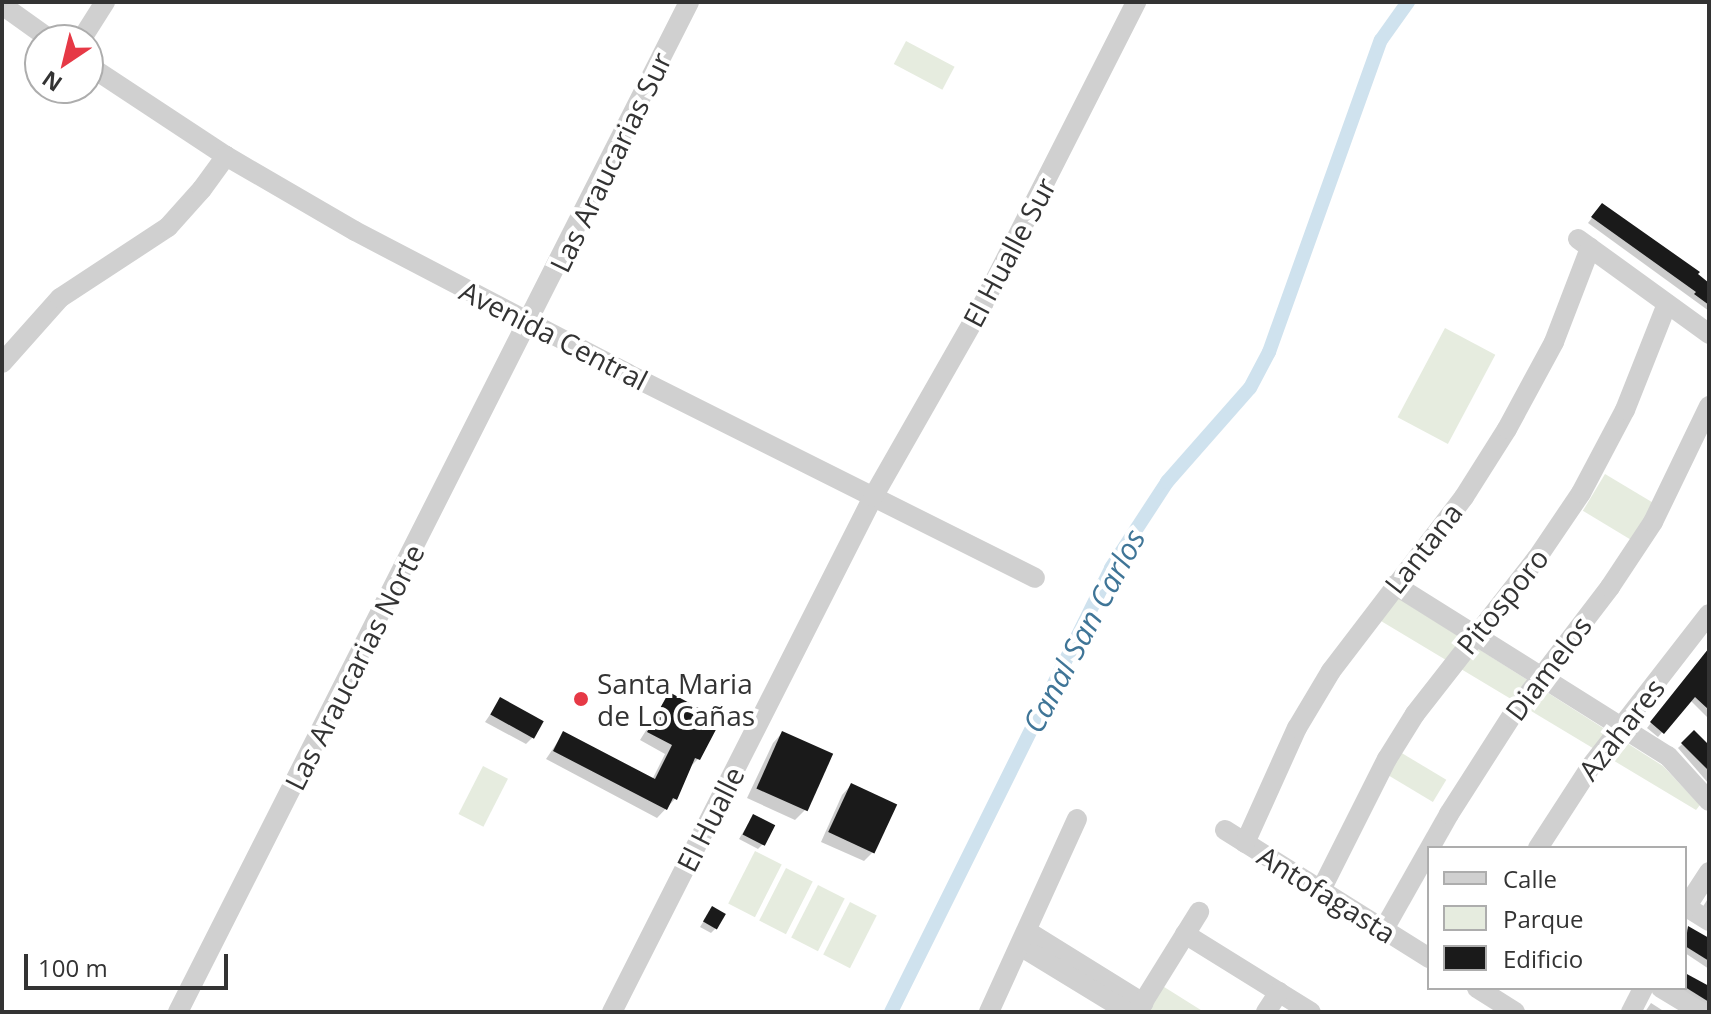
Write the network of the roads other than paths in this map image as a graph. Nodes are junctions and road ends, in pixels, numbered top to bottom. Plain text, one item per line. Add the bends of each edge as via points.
1 (105, 2) edge
2 (689, 2) edge
3 (1136, 2) edge
4 (2, 5) edge
5 (29, 24) edge
6 (91, 24) edge
7 (104, 76) edge
8 (226, 156) junction
9 (1667, 304) junction
10 (530, 323) junction
11 (1709, 334) edge
12 (2, 363) edge
13 (1709, 406) edge
14 (873, 497) junction
15 (1035, 578) dead end
16 (1395, 585) junction
17 (1709, 614) edge
18 (1474, 635) junction
19 (1539, 675) junction
20 (1621, 725) junction
21 (1709, 801) edge
22 (1077, 819) dead end
23 (1225, 830) dead end
24 (1245, 843) junction
25 (1431, 846) edge
26 (1539, 846) edge
27 (1427, 853) edge
28 (1709, 872) edge
29 (1321, 890) junction
30 (1687, 905) edge
31 (1687, 909) edge
32 (1199, 912) dead end
33 (1709, 921) edge
34 (1384, 929) junction
35 (1185, 934) junction
36 (1024, 938) junction
37 (1427, 957) edge
38 (1480, 990) edge
39 (1642, 990) edge
40 (1664, 990) edge
41 (1279, 992) junction
42 (1136, 1009) edge
43 (178, 1012) edge
44 (612, 1012) edge
45 (989, 1012) edge
46 (1266, 1012) edge
47 (1311, 1012) edge
48 (1515, 1012) edge
49 (1631, 1012) edge
50 (1701, 1012) edge

1 - 6 street
2 - 10 street, Las Araucarias Sur
3 - 14 street, El Hualle Sur via 983,304
4 - 5 street
7 - 8 street, Avenida Central
8 - 10 street, Avenida Central
8 - 12 street via 168,227 60,298
9 - 11 street
9 - 16 street, Lantana via 1584,244 1554,342 1507,429 1464,497
9 - 18 street, Pitosporo via 1625,410 1581,493
10 - 14 street, Avenida Central
10 - 43 street, Las Araucarias Norte
13 - 19 street, Diamelos via 1640,543
14 - 15 street, Avenida Central
14 - 44 street, El Hualle
16 - 18 street
16 - 24 street, Lantana via 1309,707
17 - 20 street, Azahares
18 - 19 street
18 - 29 street, Pitosporo via 1393,749
19 - 20 street
19 - 25 street, Diamelos
20 - 21 street via 1668,756
20 - 26 street, Azahares
22 - 36 street
23 - 24 street, Antofagasta
24 - 29 street, Antofagasta
27 - 34 street, Diamelos
28 - 30 street
29 - 34 street, Antofagasta
31 - 33 street
32 - 35 street
34 - 37 street, Antofagasta
35 - 41 street
35 - 42 street
36 - 42 street
36 - 45 street
38 - 48 street
39 - 49 street
40 - 50 street
41 - 46 street
41 - 47 street

